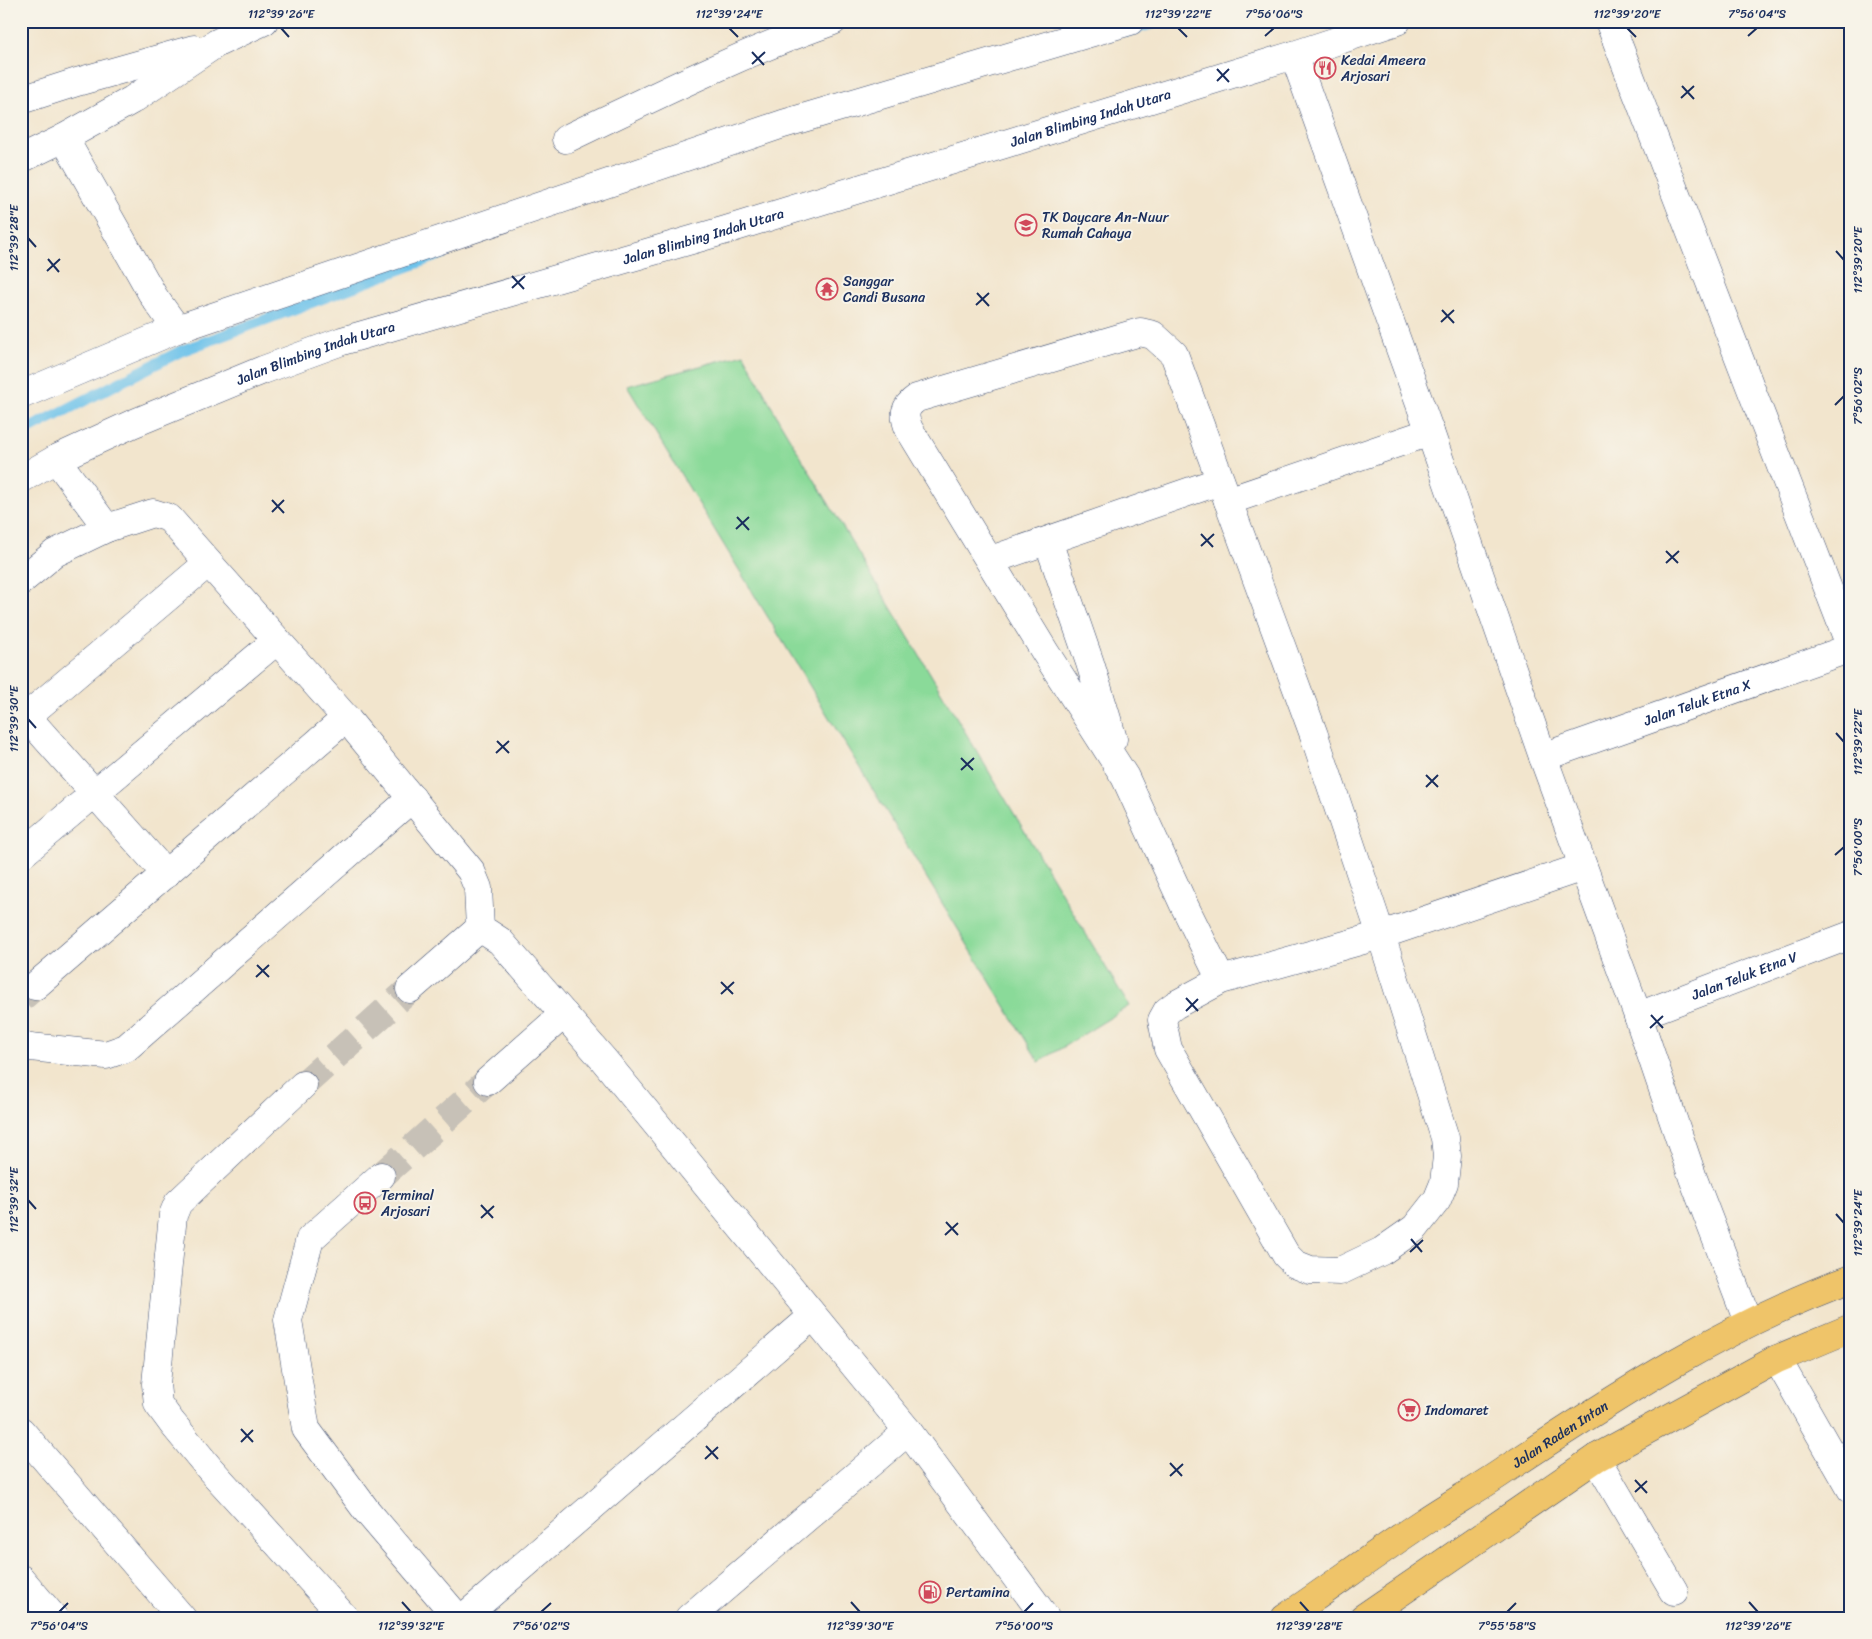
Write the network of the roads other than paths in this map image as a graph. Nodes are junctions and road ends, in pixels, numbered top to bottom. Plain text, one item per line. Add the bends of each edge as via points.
1 (264, 21) edge
2 (833, 21) edge
3 (1130, 21) edge
4 (1397, 21) edge
5 (1609, 21) edge
6 (218, 43) junction
7 (1294, 55) junction
8 (21, 100) edge
9 (64, 138) junction
10 (566, 139) dead end
11 (21, 159) edge
12 (177, 329) junction
13 (21, 395) edge
14 (1430, 432) junction
15 (56, 459) junction
16 (21, 478) edge
17 (1224, 491) junction
18 (108, 528) junction
19 (1048, 541) junction
20 (991, 560) junction
21 (208, 563) junction
22 (21, 581) edge
23 (276, 641) junction
24 (1851, 648) edge
25 (23, 716) edge
26 (346, 718) junction
27 (1543, 758) junction
28 (1125, 776) junction
29 (94, 794) junction
30 (412, 798) junction
31 (21, 855) edge
32 (1583, 866) junction
33 (166, 874) junction
34 (480, 928) junction
35 (1381, 935) junction
36 (1851, 935) edge
37 (1221, 980) junction
38 (35, 986) tunnel mouth
39 (410, 989) tunnel mouth
40 (564, 1014) junction
41 (1638, 1016) junction
42 (21, 1046) edge
43 (488, 1081) tunnel mouth
44 (303, 1085) tunnel mouth
45 (381, 1176) tunnel mouth
46 (1851, 1279) edge
47 (813, 1316) junction
48 (1748, 1322) junction
49 (1851, 1328) edge
50 (1777, 1358) junction
51 (21, 1430) edge
52 (908, 1431) junction
53 (1596, 1458) junction
54 (1851, 1489) edge
55 (21, 1579) edge
56 (1674, 1591) dead end
57 (54, 1618) edge
58 (182, 1618) edge
59 (345, 1618) edge
60 (458, 1618) edge
61 (463, 1618) edge
62 (689, 1618) edge
63 (1046, 1618) edge
64 (1285, 1618) edge
65 (1363, 1618) edge

1 - 6 street
2 - 10 street via 712,69
3 - 12 street via 783,124
4 - 7 street, Jalan Blimbing Indah Utara
5 - 24 street
6 - 8 street
6 - 9 street via 132,100
7 - 14 street
7 - 15 street, Jalan Blimbing Indah Utara via 726,230 342,341 149,417
9 - 11 street
9 - 12 street via 154,297
12 - 13 street
14 - 17 street
14 - 27 street
15 - 16 street, Jalan Blimbing Indah Utara
15 - 18 street
17 - 19 street
17 - 20 street via 1174,354 1153,335 1140,332 918,398 906,407 906,423
17 - 35 street via 1314,735
18 - 21 street via 153,513 169,518
18 - 22 street via 55,553
19 - 20 street
19 - 28 street
20 - 28 street
21 - 23 street
21 - 25 street
23 - 26 street
23 - 29 street
24 - 27 street, Jalan Teluk Etna X
25 - 29 street
26 - 30 street
26 - 33 street
27 - 32 street
28 - 37 street
29 - 31 street
29 - 33 street
30 - 34 street via 471,871 478,888
30 - 42 street via 126,1048 106,1055
32 - 35 street
32 - 41 street
33 - 38 street
34 - 39 street
34 - 40 street via 500,941
35 - 37 street
35 - 37 street via 1445,1138 1446,1170 1437,1200 1415,1228 1382,1251 1340,1271 1310,1270 1295,1264 1286,1255 1168,1049 1162,1020 1168,1011
36 - 41 street, Jalan Teluk Etna V
40 - 43 street
40 - 47 street
41 - 48 street via 1693,1178
44 - 59 street via 178,1203 173,1215 156,1384 158,1404 172,1423
45 - 60 street via 310,1239 288,1320 306,1429 366,1510
46 - 48 highway, Jalan Raden Intan
47 - 52 street
47 - 61 street
48 - 64 highway, Jalan Raden Intan via 1666,1366 1590,1414 1424,1522
49 - 50 highway
50 - 53 highway
50 - 54 street
51 - 58 street
52 - 62 street
52 - 63 street
53 - 56 street
53 - 65 highway
55 - 57 street

